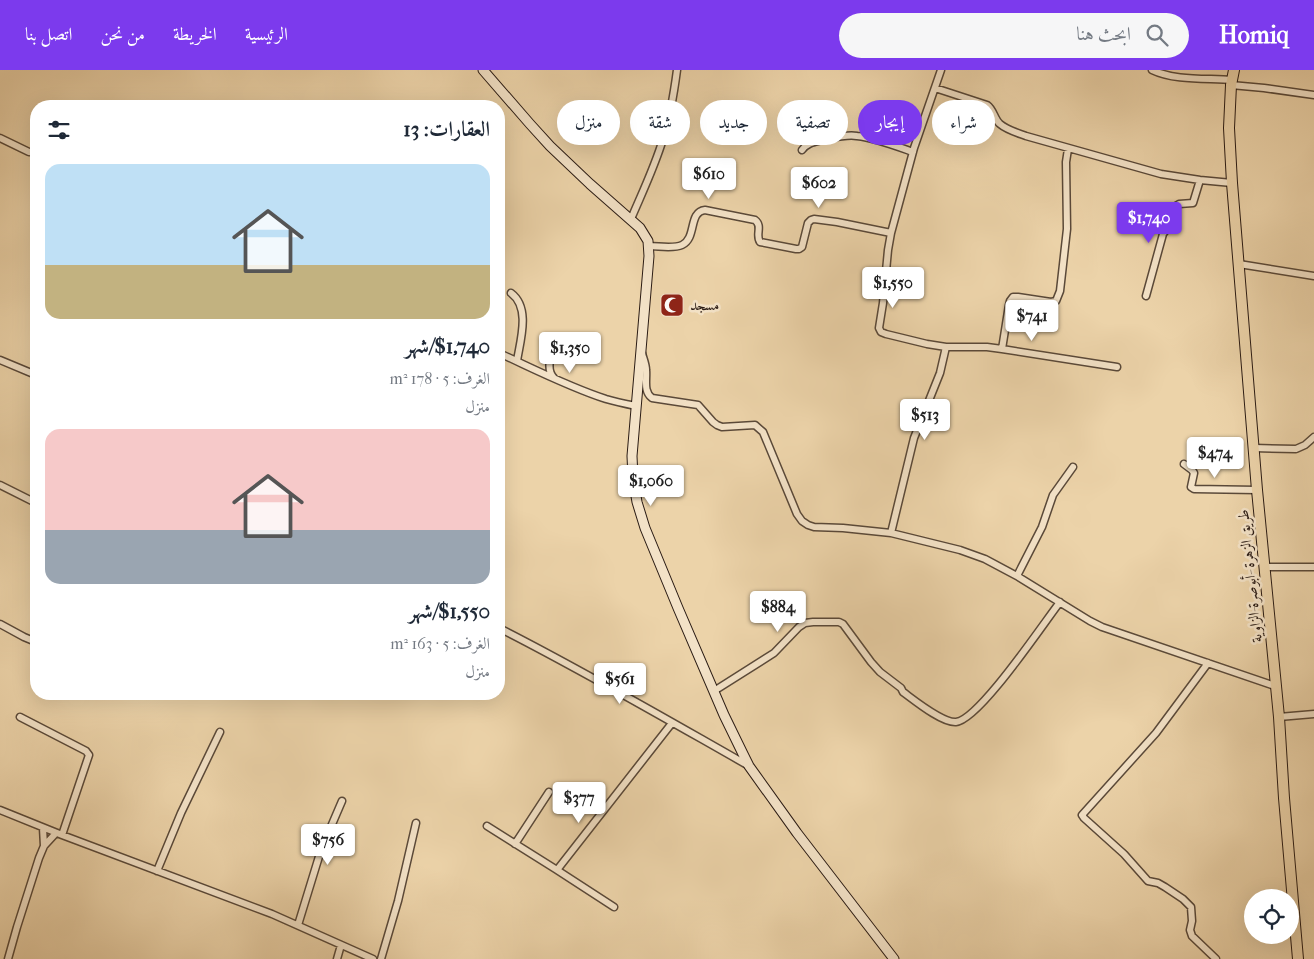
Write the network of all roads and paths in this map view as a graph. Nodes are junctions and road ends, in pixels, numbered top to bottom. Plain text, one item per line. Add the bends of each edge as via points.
1 (483, 70) edge
2 (677, 70) edge
3 (941, 70) edge
4 (1152, 70) edge
5 (1232, 78) edge
6 (935, 88) junction
7 (1314, 95) edge
8 (0, 138) edge
9 (1068, 149) junction
10 (802, 150) dead end
11 (29, 152) dead end
12 (913, 152) junction
13 (1200, 180) junction
14 (1232, 183) junction
15 (630, 218) junction
16 (891, 233) junction
17 (649, 246) junction
18 (1239, 264) junction
19 (1314, 276) edge
20 (511, 293) dead end
21 (1146, 296) dead end
22 (557, 339) dead end
23 (946, 347) junction
24 (1002, 349) junction
25 (641, 352) junction
26 (505, 356) edge
27 (0, 360) edge
28 (517, 362) junction
29 (1116, 367) dead end
30 (30, 373) edge
31 (555, 379) junction
32 (636, 406) junction
33 (1314, 437) edge
34 (1254, 448) junction
35 (1184, 464) dead end
36 (1073, 467) dead end
37 (0, 485) edge
38 (1257, 490) junction
39 (30, 500) edge
40 (891, 533) junction
41 (1265, 567) junction
42 (1314, 567) edge
43 (1017, 576) junction
44 (1060, 602) junction
45 (0, 624) edge
46 (505, 631) edge
47 (30, 640) edge
48 (1208, 663) junction
49 (1275, 686) junction
50 (714, 691) junction
51 (1314, 714) edge
52 (20, 717) dead end
53 (1279, 717) junction
54 (672, 723) junction
55 (220, 732) dead end
56 (750, 766) junction
57 (549, 792) dead end
58 (342, 801) dead end
59 (0, 810) edge
60 (416, 823) dead end
61 (486, 826) dead end
62 (43, 828) junction
63 (59, 834) junction
64 (515, 844) junction
65 (44, 846) junction
66 (557, 870) junction
67 (158, 872) junction
68 (614, 907) dead end
69 (298, 925) junction
70 (341, 945) junction
71 (8, 959) edge
72 (337, 959) edge
73 (373, 959) edge
74 (381, 959) edge
75 (894, 959) edge
76 (1216, 959) edge
77 (1298, 959) edge

1 - 15 main road via 550,146
2 - 15 street via 663,139
3 - 6 street
4 - 5 street via 1182,78
5 - 7 street via 1264,88
5 - 14 main road, طريق الزهرة -أبوصرة-الزاوية via 1229,128
6 - 9 street via 987,105 999,123 1017,133
6 - 12 street
8 - 11 street
9 - 13 street via 1161,174
9 - 24 street via 1067,229 1060,291 1056,301 1052,302 1018,297 1010,300
10 - 12 street via 812,143 856,135
12 - 16 street
13 - 14 street
13 - 21 street via 1193,203 1178,204 1173,209
14 - 18 main road, طريق الزهرة -أبوصرة-الزاوية
15 - 17 main road via 643,232
16 - 17 street via 814,219 808,223 802,247 796,249 760,242 760,226 755,220 705,210 697,214 691,235 683,244
16 - 23 street via 879,328 886,334
17 - 25 main road
18 - 19 street
18 - 34 main road, طريق الزهرة -أبوصرة-الزاوية
20 - 28 street via 522,307
22 - 31 street via 549,369
23 - 24 street
23 - 40 street via 940,373 914,438
24 - 29 street
25 - 32 main road
25 - 40 street via 646,368 646,390 652,398 698,404 717,425 755,425 763,432 802,521 814,527
26 - 28 street
27 - 30 street
28 - 31 street
31 - 32 street via 606,399
32 - 50 main road via 632,466 637,502
33 - 34 street via 1302,447 1291,450
34 - 38 main road, طريق الزهرة -أبوصرة-الزاوية
35 - 38 street via 1194,473 1191,487 1194,489
36 - 43 street via 1053,495 1042,528
37 - 39 street
38 - 41 main road, طريق الزهرة -أبوصرة-الزاوية
40 - 43 street via 960,550
41 - 42 street
41 - 49 main road, طريق الزهرة -أبوصرة-الزاوية
43 - 44 street
44 - 48 street via 1102,627
44 - 50 street via 988,697 972,713 956,722 927,710 903,692 880,672 839,622 813,622 799,626 774,653
45 - 47 street
46 - 54 street via 592,676
48 - 49 street
48 - 76 street via 1156,733 1082,815 1148,881 1165,887 1191,907 1192,936
49 - 53 main road, طريق الزهرة -أبوصرة-الزاوية
50 - 56 main road
51 - 53 street
52 - 63 street via 89,755
53 - 77 main road, طريق الزهرة -أبوصرة-الزاوية
54 - 56 street
54 - 66 street
55 - 67 street via 181,813
56 - 75 main road
57 - 64 street
58 - 69 street
59 - 62 street
60 - 74 street
61 - 64 street
62 - 63 street
62 - 65 street
63 - 65 street
63 - 67 street
64 - 66 street
65 - 71 street
66 - 68 street
67 - 69 street
69 - 70 street
70 - 72 street
70 - 73 street

